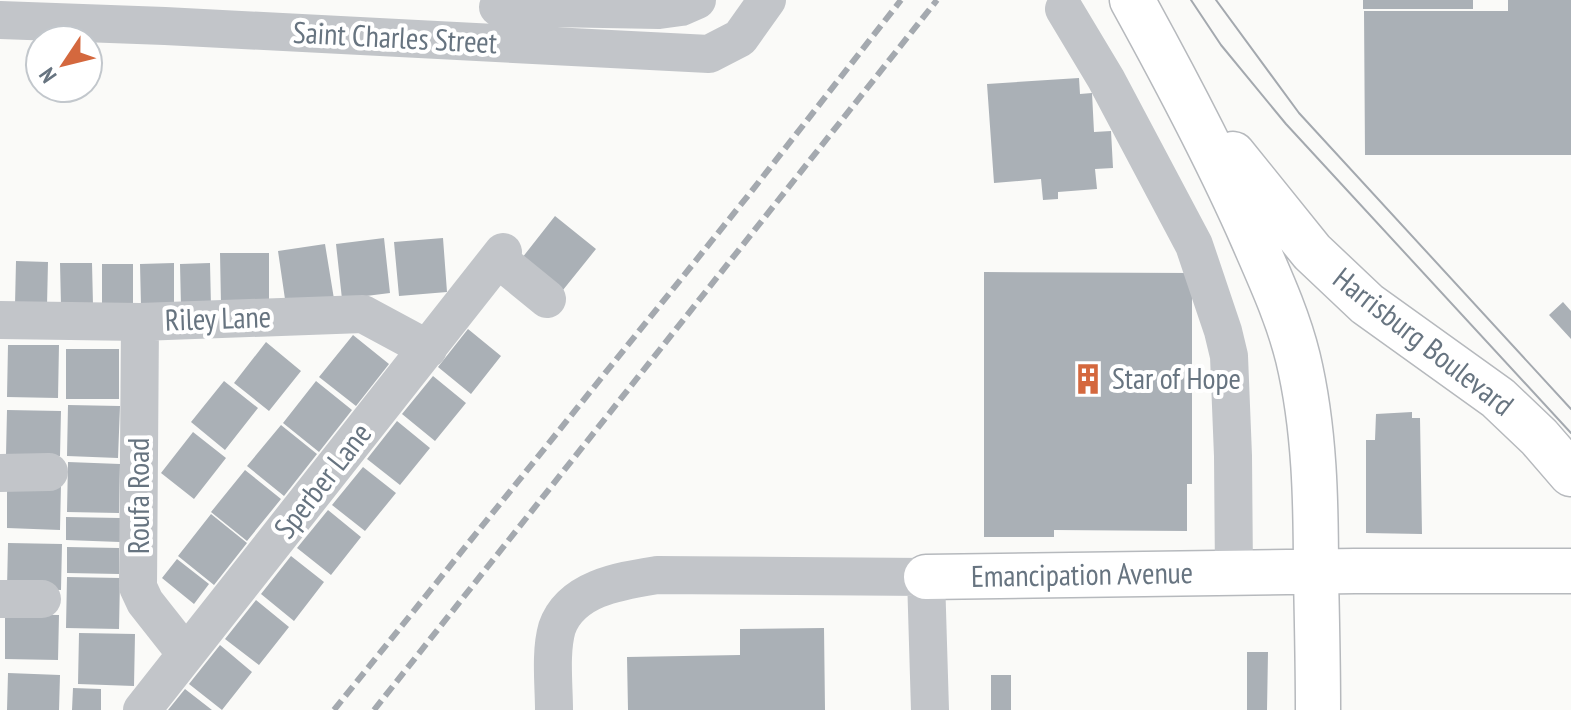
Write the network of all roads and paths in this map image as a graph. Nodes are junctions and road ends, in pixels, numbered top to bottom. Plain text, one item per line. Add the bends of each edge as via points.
1 (697, 0) edge
2 (767, 0) edge
3 (1132, 0) edge
4 (1064, 9) dead end
5 (499, 17) edge
6 (0, 20) edge
7 (1162, 55) junction
8 (547, 299) dead end
9 (0, 320) edge
10 (140, 322) junction
11 (428, 349) junction
12 (49, 472) dead end
13 (0, 473) edge
14 (1571, 474) edge
15 (1571, 571) edge
16 (1316, 572) junction
17 (1234, 573) junction
18 (926, 577) junction
19 (0, 599) edge
20 (42, 599) dead end
21 (186, 654) junction
22 (142, 710) edge
23 (554, 710) edge
24 (930, 710) edge
25 (1318, 710) edge

1 - 5 street via 659,10
2 - 5 street, Saint Charles Street via 740,38 709,54
3 - 7 main road, Harrisburg Boulevard
4 - 17 street via 1194,245 1223,331 1229,356
5 - 6 street, Saint Charles Street
7 - 14 main road, Harrisburg Boulevard via 1241,166 1312,252 1367,304 1498,398
7 - 16 main road, Harrisburg Boulevard via 1283,307 1310,420
8 - 11 street, Sperber Lane via 500,256
9 - 10 street, Riley Lane
10 - 11 street, Riley Lane via 363,314
10 - 21 street, Roufa Road via 138,587
11 - 21 street, Sperber Lane
12 - 13 street
15 - 16 main road, Emancipation Avenue
16 - 17 main road, Emancipation Avenue
16 - 25 main road, Harrisburg Boulevard
17 - 18 main road, Emancipation Avenue
18 - 23 street, Emancipation Avenue via 657,575 596,590 576,601 557,630
18 - 24 street
19 - 20 street
21 - 22 street, Sperber Lane

